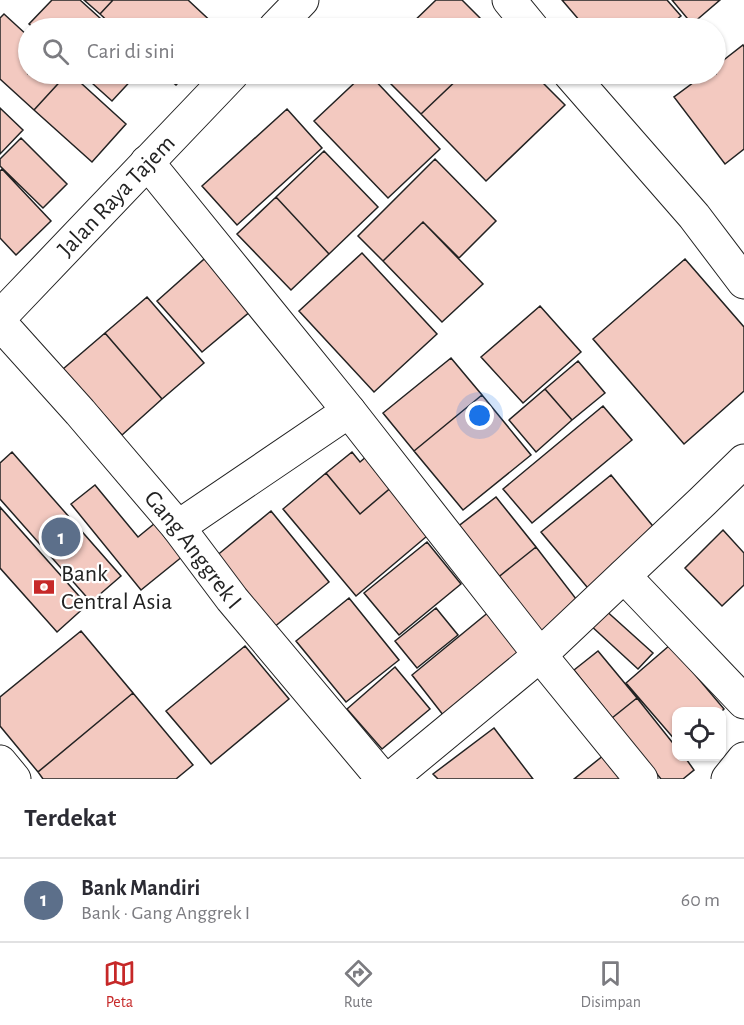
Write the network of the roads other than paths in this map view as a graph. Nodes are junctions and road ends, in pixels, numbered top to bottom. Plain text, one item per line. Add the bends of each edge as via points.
1 (302, 0) edge
2 (509, 0) edge
3 (285, 18) edge
4 (524, 18) edge
5 (222, 84) edge
6 (579, 84) edge
7 (147, 162) junction
8 (744, 282) edge
9 (0, 317) edge
10 (0, 323) edge
11 (349, 411) junction
12 (744, 460) edge
13 (178, 527) junction
14 (624, 576) junction
15 (540, 655) junction
16 (744, 702) edge
17 (744, 759) edge
18 (0, 762) edge
19 (14, 779) edge
20 (383, 779) edge
21 (390, 779) edge
22 (641, 779) edge
23 (728, 779) edge

1 - 3 street
2 - 4 street
5 - 7 street, Jalan Raya Tajem
6 - 8 street via 694,216
7 - 9 street, Jalan Raya Tajem
7 - 11 street
10 - 13 street, Gang Anggrek I
11 - 13 street
11 - 15 street
12 - 14 street
13 - 20 street, Gang Anggrek I via 232,599
14 - 15 street
14 - 16 street
15 - 21 street
15 - 22 street
17 - 23 street
18 - 19 street

